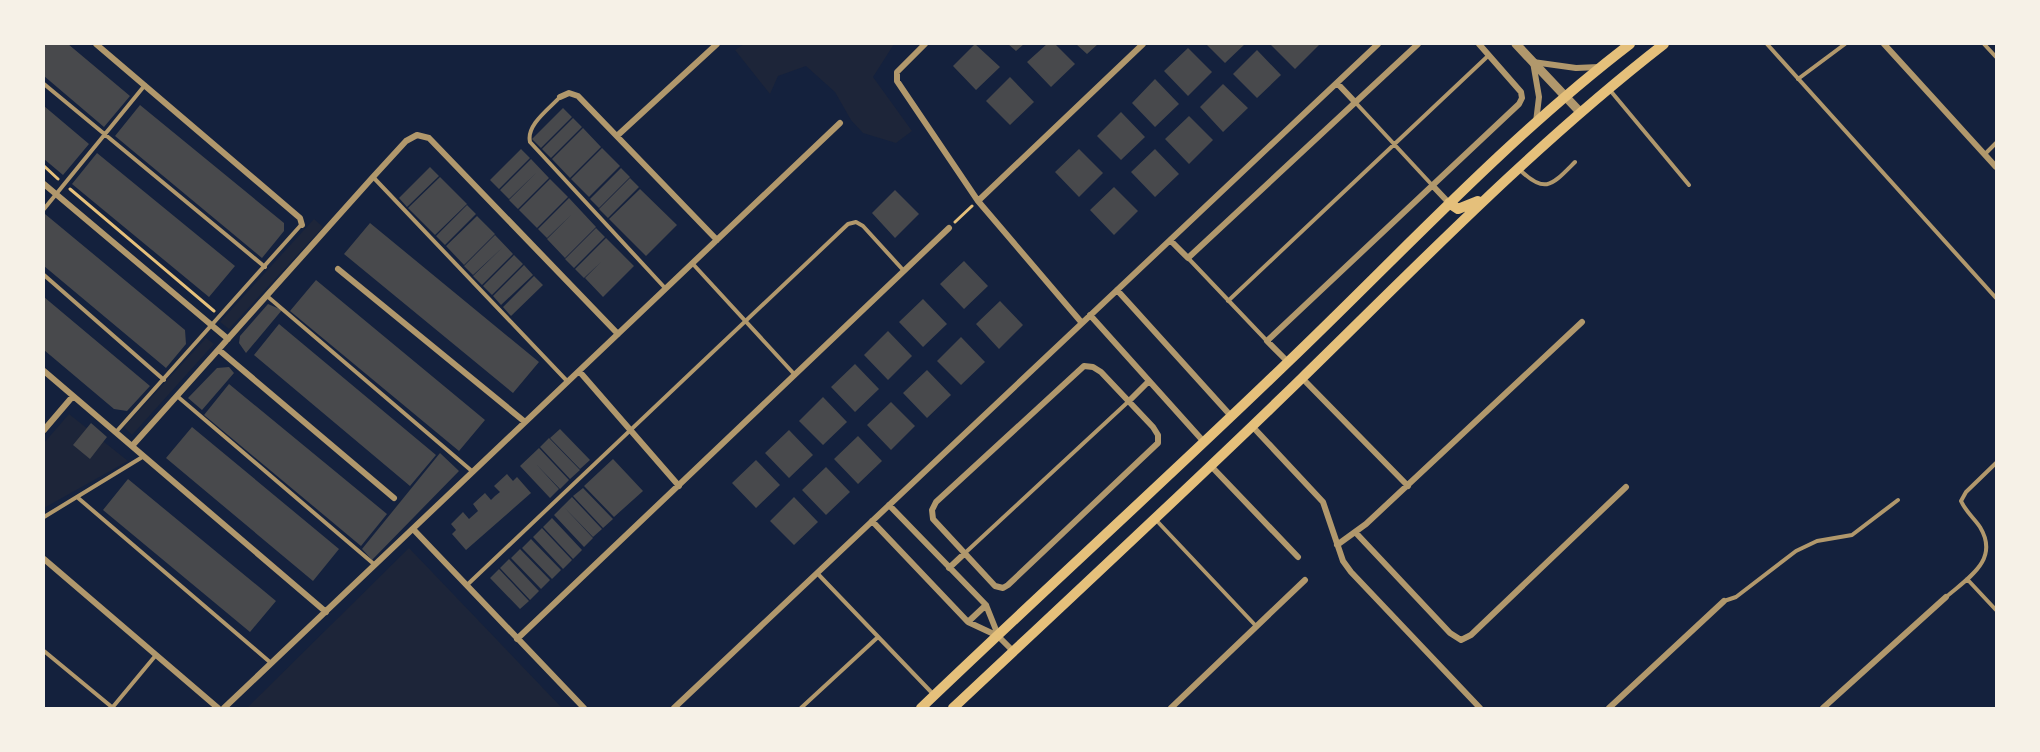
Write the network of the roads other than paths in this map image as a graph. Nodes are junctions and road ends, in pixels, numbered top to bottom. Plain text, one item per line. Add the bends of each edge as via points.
1 (96, 44) edge
2 (717, 44) edge
3 (925, 44) edge
4 (1143, 44) edge
5 (1378, 44) edge
6 (1418, 44) edge
7 (1479, 44) edge
8 (1516, 44) edge
9 (1630, 44) edge
10 (1664, 44) edge
11 (1767, 44) edge
12 (1845, 44) edge
13 (1884, 44) edge
14 (1984, 44) edge
15 (1489, 55) junction
16 (1996, 57) edge
17 (1533, 62) junction
18 (1601, 67) junction
19 (1798, 80) junction
20 (1337, 83) junction
21 (44, 84) edge
22 (146, 84) junction
23 (1609, 88) junction
24 (1565, 96) junction
25 (560, 97) joint
26 (1354, 102) junction
27 (1580, 112) junction
28 (840, 123) dead end
29 (1536, 123) junction
30 (105, 133) junction
31 (618, 135) junction
32 (1996, 143) edge
33 (1394, 144) junction
34 (1985, 154) junction
35 (1575, 162) dead end
36 (1996, 167) edge
37 (1518, 168) junction
38 (374, 177) junction
39 (44, 184) edge
40 (1432, 185) junction
41 (1689, 186) dead end
42 (1491, 193) junction
43 (56, 194) junction
44 (978, 201) junction
45 (1449, 204) junction
46 (44, 209) edge
47 (302, 225) joint
48 (949, 228) road end
49 (717, 240) junction
50 (1170, 240) junction
51 (1188, 258) junction
52 (692, 263) junction
53 (265, 267) junction
54 (338, 269) dead end
55 (905, 271) junction
56 (44, 275) edge
57 (666, 288) junction
58 (1117, 290) junction
59 (267, 296) junction
60 (1996, 298) edge
61 (1228, 301) junction
62 (1090, 315) junction
63 (745, 321) junction
64 (1582, 322) dead end
65 (1082, 323) junction
66 (212, 326) junction
67 (618, 334) junction
68 (228, 339) junction
69 (1267, 341) junction
70 (219, 350) junction
71 (1288, 363) junction
72 (44, 371) edge
73 (579, 371) junction
74 (795, 375) junction
75 (1302, 378) junction
76 (164, 380) junction
77 (1149, 381) junction
78 (568, 382) junction
79 (73, 396) junction
80 (177, 396) junction
81 (1129, 401) junction
82 (1231, 416) junction
83 (525, 422) junction
84 (1252, 426) junction
85 (44, 430) edge
86 (629, 430) junction
87 (116, 432) junction
88 (1204, 442) junction
89 (132, 446) junction
90 (144, 456) junction
91 (1996, 463) edge
92 (1210, 465) junction
93 (473, 472) junction
94 (679, 486) junction
95 (1408, 486) junction
96 (1626, 487) dead end
97 (77, 497) junction
98 (394, 498) dead end
99 (1898, 500) dead end
100 (889, 505) junction
101 (44, 517) edge
102 (1154, 518) junction
103 (872, 521) junction
104 (413, 529) junction
105 (1356, 533) junction
106 (1337, 545) junction
107 (965, 553) junction
108 (1298, 557) dead end
109 (44, 559) edge
110 (375, 565) junction
111 (949, 568) junction
112 (817, 573) junction
113 (1968, 579) junction
114 (1305, 580) dead end
115 (466, 585) junction
116 (1946, 597) joint
117 (1724, 601) joint
118 (986, 605) junction
119 (1996, 610) edge
120 (326, 612) junction
121 (969, 622) junction
122 (1257, 627) junction
123 (878, 636) junction
124 (998, 636) junction
125 (518, 639) junction
126 (44, 651) edge
127 (1013, 651) junction
128 (156, 655) junction
129 (272, 663) junction
130 (934, 696) junction
131 (112, 708) edge
132 (218, 708) edge
133 (224, 708) edge
134 (584, 708) edge
135 (674, 708) edge
136 (801, 708) edge
137 (921, 708) edge
138 (953, 708) edge
139 (1171, 708) edge
140 (1480, 708) edge
141 (1609, 708) edge
142 (1823, 708) edge

1 - 22 street
2 - 31 street
3 - 44 street via 897,72 897,81
4 - 44 street
5 - 20 street
6 - 26 street
7 - 15 street
8 - 17 street
9 - 18 main road
10 - 23 main road
11 - 19 lane
12 - 19 lane
13 - 34 street
14 - 16 lane
15 - 33 lane
15 - 40 street via 1521,92 1519,105
17 - 18 street
17 - 24 street
17 - 29 street via 1539,97
18 - 24 main road
19 - 60 lane
20 - 26 street
20 - 50 street
21 - 30 lane
22 - 30 lane
22 - 47 street via 300,218
23 - 27 main road
23 - 41 lane
24 - 27 street
24 - 29 main road
25 - 31 street via 569,93 578,96
25 - 57 lane via 531,128 530,142
26 - 33 lane
26 - 51 street
27 - 37 main road
28 - 49 street
29 - 45 main road
30 - 43 lane
30 - 53 lane
31 - 49 street
32 - 34 lane
33 - 40 lane
33 - 61 lane
34 - 36 street
35 - 37 lane via 1555,182 1544,185
37 - 42 main road
38 - 59 street
38 - 67 street via 406,141 417,135 429,138
38 - 78 lane
39 - 43 street
40 - 45 street
40 - 69 street
42 - 45 main road via 1465,208
42 - 75 main road
43 - 46 lane
43 - 66 street
44 - 65 street
45 - 71 main road
47 - 53 lane
48 - 55 street
49 - 52 street
50 - 51 street
50 - 58 street
51 - 61 lane
52 - 57 street
52 - 63 lane
53 - 66 lane
54 - 83 street
55 - 63 lane via 863,226 856,222 848,224
55 - 74 street
56 - 76 lane
57 - 67 street
58 - 62 street
58 - 82 street
59 - 68 street
59 - 93 lane
61 - 69 lane
62 - 65 street
62 - 77 street
63 - 74 lane
63 - 86 lane
64 - 95 street
65 - 100 street
66 - 68 street
66 - 76 lane
67 - 73 street
68 - 70 street
69 - 71 street
70 - 80 street
70 - 98 street
71 - 82 main road
72 - 79 street
73 - 78 street
73 - 86 street
74 - 94 street
75 - 84 main road
75 - 95 street
76 - 87 lane
77 - 81 street
77 - 88 street
78 - 83 street
79 - 85 street
79 - 87 street
80 - 89 street
80 - 110 lane
81 - 107 lane
81 - 107 street via 1153,427 1158,443 1008,585 995,586
81 - 107 street via 1101,372 1084,366 945,494 932,510 933,519
82 - 88 main road
83 - 93 street
84 - 92 main road
84 - 106 street via 1323,502
86 - 94 street
86 - 115 lane
87 - 89 street
88 - 124 main road
89 - 90 street
90 - 97 lane
90 - 120 street
91 - 113 lane via 1961,501 1979,525 1987,547 1982,567
92 - 102 main road
92 - 108 street
93 - 104 street
94 - 125 street
95 - 105 street
96 - 105 street via 1471,635 1461,640
97 - 101 lane
97 - 129 lane
99 - 117 lane via 1852,535 1817,541 1796,551 1736,597
100 - 103 street
100 - 111 street
102 - 122 lane
102 - 127 main road
103 - 112 street
103 - 121 street
104 - 110 street
104 - 115 street
105 - 106 street
106 - 140 street via 1343,561 1361,584
107 - 111 street
109 - 128 street
110 - 120 street
111 - 118 street
112 - 123 lane
112 - 135 street
113 - 116 lane
113 - 119 lane
114 - 122 street
115 - 125 street
116 - 142 street
117 - 141 street
118 - 121 street
118 - 124 street
120 - 129 street
121 - 124 street
122 - 139 street
123 - 130 lane
123 - 136 lane
124 - 127 street
124 - 130 main road
125 - 134 street
126 - 131 lane
127 - 138 main road
128 - 131 lane
128 - 132 street
129 - 133 street
130 - 137 main road

